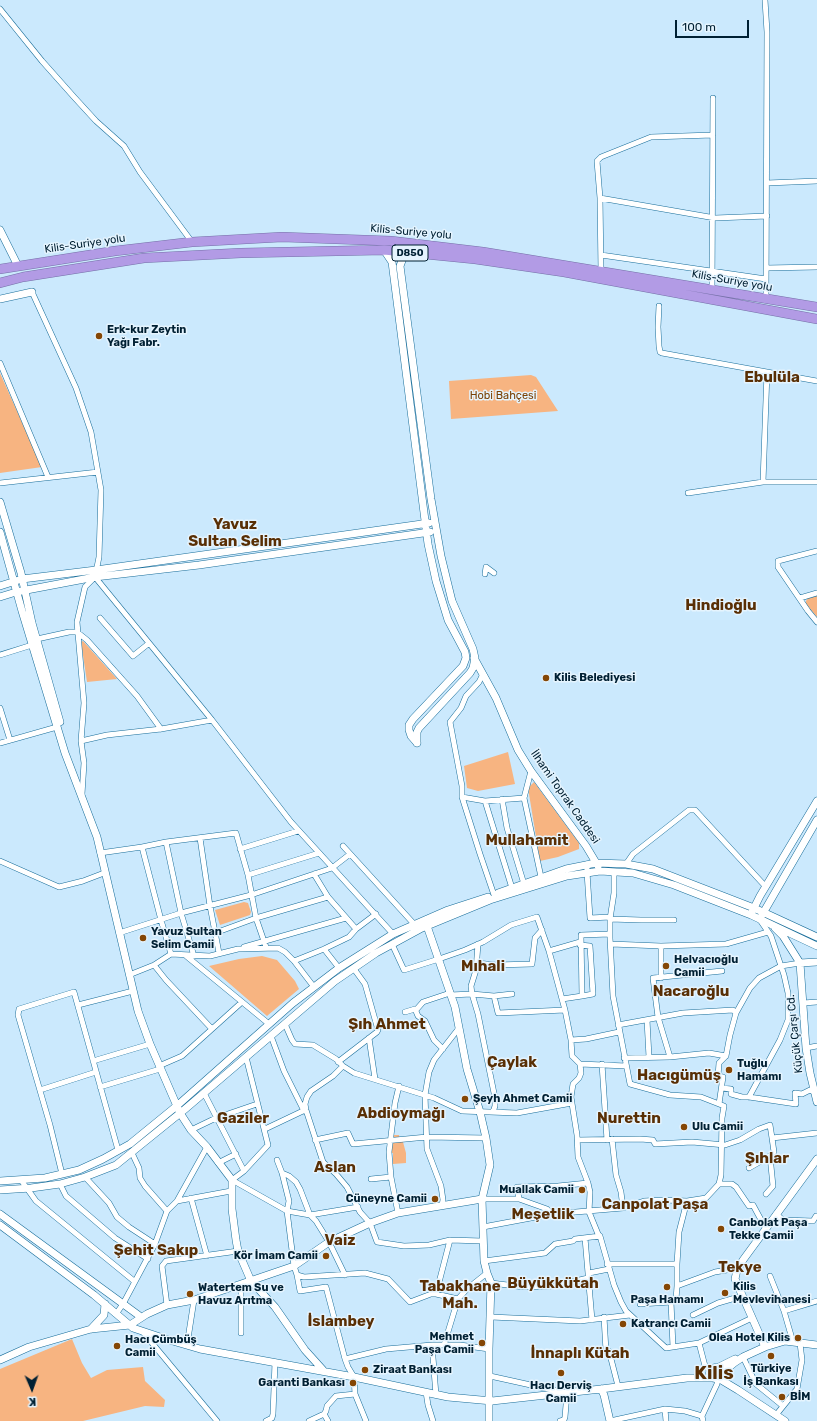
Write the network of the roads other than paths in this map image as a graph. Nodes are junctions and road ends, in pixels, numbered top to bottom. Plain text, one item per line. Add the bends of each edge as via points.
1 (765, 0) edge
2 (0, 9) edge
3 (713, 98) dead end
4 (713, 135) junction
5 (817, 181) edge
6 (767, 183) junction
7 (600, 198) junction
8 (767, 216) junction
9 (712, 218) junction
10 (0, 230) edge
11 (192, 242) junction
12 (384, 250) junction
13 (409, 253) junction
14 (601, 255) junction
15 (18, 266) junction
16 (817, 267) edge
17 (766, 268) junction
18 (0, 269) edge
19 (601, 271) junction
20 (712, 271) junction
21 (766, 279) junction
22 (0, 283) edge
23 (712, 290) junction
24 (32, 292) joint
25 (0, 299) edge
26 (766, 299) junction
27 (659, 306) dead end
28 (817, 307) edge
29 (817, 319) edge
30 (0, 363) edge
31 (767, 372) junction
32 (817, 381) edge
33 (98, 472) junction
34 (48, 477) junction
35 (763, 482) junction
36 (817, 482) edge
37 (0, 483) edge
38 (688, 493) dead end
39 (0, 502) edge
40 (435, 522) junction
41 (426, 524) junction
42 (437, 531) junction
43 (0, 532) edge
44 (427, 533) junction
45 (817, 551) edge
46 (494, 573) dead end
47 (96, 574) junction
48 (484, 574) dead end
49 (22, 578) junction
50 (14, 581) junction
51 (0, 586) edge
52 (25, 590) junction
53 (16, 592) junction
54 (817, 593) edge
55 (0, 597) edge
56 (800, 598) junction
57 (100, 618) dead end
58 (817, 622) edge
59 (77, 632) junction
60 (34, 642) junction
61 (148, 644) junction
62 (0, 655) edge
63 (466, 658) junction
64 (475, 658) junction
65 (483, 674) junction
66 (0, 708) edge
67 (212, 720) junction
68 (57, 727) junction
69 (161, 729) junction
70 (10, 740) junction
71 (81, 741) junction
72 (0, 743) edge
73 (65, 753) junction
74 (531, 771) junction
75 (82, 797) junction
76 (462, 797) junction
77 (524, 798) junction
78 (502, 799) junction
79 (485, 801) junction
80 (817, 802) edge
81 (817, 820) edge
82 (298, 831) junction
83 (200, 838) junction
84 (166, 842) junction
85 (343, 846) dead end
86 (142, 847) junction
87 (240, 849) junction
88 (100, 853) junction
89 (319, 853) junction
90 (350, 854) junction
91 (0, 861) edge
92 (596, 863) junction
93 (588, 864) junction
94 (626, 864) junction
95 (332, 868) junction
96 (600, 871) junction
97 (587, 872) junction
98 (614, 872) junction
99 (104, 873) junction
100 (314, 874) junction
101 (248, 875) junction
102 (541, 877) junction
103 (524, 884) junction
104 (766, 887) junction
105 (512, 888) junction
106 (251, 895) junction
107 (494, 895) junction
108 (760, 896) junction
109 (328, 897) junction
110 (771, 899) junction
111 (745, 904) junction
112 (210, 906) junction
113 (754, 908) junction
114 (181, 913) junction
115 (376, 914) junction
116 (751, 915) junction
117 (761, 916) junction
118 (774, 917) junction
119 (256, 918) junction
120 (346, 918) junction
121 (610, 919) junction
122 (161, 920) junction
123 (674, 920) dead end
124 (769, 923) junction
125 (414, 924) junction
126 (427, 926) junction
127 (356, 929) junction
128 (542, 930) junction
129 (768, 932) junction
130 (119, 933) junction
131 (215, 933) junction
132 (393, 934) junction
133 (610, 934) junction
134 (817, 936) edge
135 (263, 941) junction
136 (392, 944) junction
137 (478, 944) junction
138 (580, 944) junction
139 (611, 944) junction
140 (661, 946) junction
141 (817, 946) edge
142 (266, 947) junction
143 (238, 949) junction
144 (324, 949) junction
145 (549, 951) junction
146 (219, 953) junction
147 (171, 954) junction
148 (184, 954) junction
149 (194, 956) junction
150 (439, 959) junction
151 (294, 961) junction
152 (817, 962) edge
153 (477, 963) junction
154 (800, 963) junction
155 (154, 965) junction
156 (781, 966) junction
157 (339, 968) junction
158 (354, 969) junction
159 (722, 971) dead end
160 (129, 975) junction
161 (661, 978) junction
162 (314, 988) junction
163 (133, 991) junction
164 (450, 994) junction
165 (472, 994) junction
166 (512, 994) dead end
167 (494, 996) junction
168 (582, 996) junction
169 (562, 999) junction
170 (242, 1002) junction
171 (817, 1002) edge
172 (803, 1003) junction
173 (78, 1005) junction
174 (416, 1010) junction
175 (565, 1010) junction
176 (405, 1012) dead end
177 (736, 1013) junction
178 (658, 1018) junction
179 (647, 1020) junction
180 (269, 1024) junction
181 (285, 1024) junction
182 (618, 1025) junction
183 (459, 1028) junction
184 (212, 1029) junction
185 (619, 1032) junction
186 (270, 1036) junction
187 (369, 1038) junction
188 (571, 1040) junction
189 (150, 1044) junction
190 (817, 1046) edge
191 (806, 1048) junction
192 (443, 1049) junction
193 (670, 1056) junction
194 (726, 1056) junction
195 (246, 1057) junction
196 (649, 1057) junction
197 (624, 1058) junction
198 (93, 1061) junction
199 (338, 1062) junction
200 (580, 1064) junction
201 (602, 1064) junction
202 (343, 1066) junction
203 (626, 1066) junction
204 (160, 1068) junction
205 (96, 1072) junction
206 (375, 1079) junction
207 (399, 1086) junction
208 (100, 1087) junction
209 (722, 1088) junction
210 (40, 1090) junction
211 (814, 1092) junction
212 (204, 1093) junction
213 (426, 1095) junction
214 (749, 1097) junction
215 (817, 1102) edge
216 (572, 1103) junction
217 (257, 1104) junction
218 (719, 1104) junction
219 (176, 1106) junction
220 (305, 1110) junction
221 (480, 1112) junction
222 (493, 1112) junction
223 (180, 1113) junction
224 (216, 1118) junction
225 (265, 1129) junction
226 (191, 1130) junction
227 (817, 1133) edge
228 (427, 1137) junction
229 (486, 1138) junction
230 (772, 1138) junction
231 (315, 1140) junction
232 (390, 1140) junction
233 (577, 1140) junction
234 (610, 1140) junction
235 (721, 1144) junction
236 (207, 1147) junction
237 (118, 1150) junction
238 (132, 1153) junction
239 (236, 1154) junction
240 (770, 1156) junction
241 (277, 1160) dead end
242 (817, 1162) edge
243 (218, 1163) junction
244 (749, 1168) dead end
245 (244, 1171) junction
246 (282, 1173) junction
247 (62, 1174) junction
248 (85, 1177) junction
249 (391, 1177) junction
250 (371, 1179) dead end
251 (21, 1180) junction
252 (232, 1180) junction
253 (0, 1181) edge
254 (588, 1183) junction
255 (60, 1184) junction
256 (720, 1184) junction
257 (27, 1189) junction
258 (0, 1190) edge
259 (231, 1191) junction
260 (766, 1194) dead end
261 (191, 1198) junction
262 (482, 1199) junction
263 (518, 1199) junction
264 (177, 1200) junction
265 (687, 1201) junction
266 (442, 1205) junction
267 (358, 1207) junction
268 (623, 1208) junction
269 (167, 1211) junction
270 (287, 1211) junction
271 (589, 1212) junction
272 (398, 1213) junction
273 (0, 1214) edge
274 (552, 1214) junction
275 (776, 1214) junction
276 (310, 1215) junction
277 (817, 1216) edge
278 (370, 1223) junction
279 (0, 1226) edge
280 (483, 1227) junction
281 (766, 1229) junction
282 (600, 1236) junction
283 (585, 1238) junction
284 (450, 1240) junction
285 (329, 1242) junction
286 (482, 1242) junction
287 (155, 1244) junction
288 (238, 1251) junction
289 (207, 1256) junction
290 (148, 1258) junction
291 (484, 1261) junction
292 (677, 1264) junction
293 (294, 1266) junction
294 (608, 1266) junction
295 (737, 1270) junction
296 (487, 1273) junction
297 (297, 1275) junction
298 (345, 1275) junction
299 (770, 1276) dead end
300 (588, 1278) junction
301 (134, 1281) junction
302 (251, 1281) junction
303 (491, 1283) junction
304 (241, 1284) junction
305 (677, 1286) junction
306 (436, 1294) junction
307 (742, 1296) junction
308 (458, 1299) junction
309 (194, 1300) junction
310 (817, 1301) edge
311 (671, 1302) junction
312 (105, 1304) junction
313 (123, 1304) junction
314 (640, 1304) dead end
315 (167, 1306) junction
316 (784, 1311) junction
317 (116, 1314) junction
318 (630, 1315) junction
319 (693, 1315) dead end
320 (491, 1316) junction
321 (141, 1317) junction
322 (604, 1317) junction
323 (752, 1318) junction
324 (592, 1320) junction
325 (130, 1325) junction
326 (91, 1329) junction
327 (142, 1331) junction
328 (241, 1333) dead end
329 (797, 1342) junction
330 (699, 1343) junction
331 (187, 1345) junction
332 (432, 1345) junction
333 (444, 1345) junction
334 (817, 1345) edge
335 (673, 1347) junction
336 (765, 1347) junction
337 (489, 1349) junction
338 (743, 1357) junction
339 (345, 1359) junction
340 (0, 1360) edge
341 (275, 1362) junction
342 (323, 1370) junction
343 (715, 1374) junction
344 (490, 1376) junction
345 (354, 1377) junction
346 (618, 1386) junction
347 (601, 1389) junction
348 (426, 1392) junction
349 (567, 1393) junction
350 (355, 1394) junction
351 (436, 1394) junction
352 (488, 1400) junction
353 (783, 1406) junction
354 (665, 1409) junction
355 (324, 1414) junction
356 (775, 1417) edge
357 (212, 1418) edge
358 (703, 1418) edge
359 (431, 1420) edge
360 (217, 1421) edge
361 (266, 1421) edge
362 (309, 1421) edge
363 (328, 1421) edge
364 (366, 1421) edge
365 (489, 1421) edge
366 (560, 1421) edge
367 (610, 1421) edge
368 (666, 1421) edge
369 (785, 1421) edge

1 - 6 street
2 - 11 street via 46,66 96,121 124,146
3 - 4 street
4 - 7 street via 651,137 601,157 597,161
4 - 9 street
5 - 6 street
6 - 8 street
7 - 9 street
7 - 14 street
8 - 9 street
8 - 17 street
9 - 20 street
10 - 15 street
11 - 15 highway, Kilis-Suriye yolu / D850
11 - 19 highway, Kilis-Suriye yolu / D850 via 282,237 391,241 483,252
12 - 13 highway, D850
12 - 22 highway, D850 via 144,258
12 - 41 street via 392,262
13 - 29 highway, D850 via 475,259 564,272
13 - 40 street, İlhami Toprak Caddesi via 403,258 400,266
14 - 19 street
14 - 20 street
15 - 18 highway, Kilis-Suriye yolu / D850
16 - 17 street
17 - 21 street
19 - 23 highway, Kilis-Suriye yolu / D850
20 - 21 street
20 - 23 street
21 - 26 street
23 - 26 highway, Kilis-Suriye yolu / D850
24 - 25 street
24 - 33 street via 76,388 91,432
26 - 28 highway, Kilis-Suriye yolu / D850
27 - 31 street via 660,352
30 - 34 street
31 - 32 street
31 - 35 street
33 - 34 street
33 - 47 street via 101,490
34 - 37 street
35 - 36 street
35 - 38 street
39 - 49 street
40 - 41 street
40 - 42 street, İlhami Toprak Caddesi
41 - 44 street
41 - 47 street
42 - 44 street
42 - 64 street, İlhami Toprak Caddesi via 452,601
43 - 50 street
44 - 47 street via 199,565
44 - 63 street via 439,592 448,620
45 - 56 street via 778,561 778,567
46 - 48 street via 486,566
47 - 49 street
47 - 52 street
47 - 59 street via 85,587
47 - 61 street
49 - 50 street
49 - 52 street
50 - 51 street
50 - 53 street
52 - 53 street
52 - 60 street
53 - 55 street
53 - 60 street
54 - 56 street
56 - 58 street
57 - 61 street via 133,656
59 - 60 street
59 - 69 street via 138,696
59 - 71 street via 84,702
60 - 62 street
60 - 68 street
60 - 73 street via 64,734
61 - 67 street
63 - 64 street
63 - 64 street via 463,666 409,725 408,730 417,743 419,728 470,673
64 - 65 street, İlhami Toprak Caddesi
65 - 74 street, İlhami Toprak Caddesi via 518,750
65 - 76 street via 450,722
66 - 70 street
67 - 69 street
67 - 82 street
68 - 70 street
68 - 73 street
69 - 71 street via 107,735
70 - 72 street
71 - 75 street via 84,763
73 - 75 street
74 - 77 street
74 - 92 street, İlhami Toprak Caddesi
75 - 88 street
76 - 79 street
76 - 107 street
77 - 78 street
77 - 102 street
78 - 79 street
78 - 103 street via 507,828
79 - 105 street
80 - 104 street
81 - 110 street
82 - 87 street
82 - 89 street
83 - 84 street
83 - 87 street via 236,834
83 - 112 street
84 - 86 street
84 - 114 street
85 - 90 street
86 - 88 street
86 - 122 street
87 - 101 street
88 - 99 street
89 - 95 street
89 - 101 street
90 - 95 street
90 - 125 street
91 - 99 street via 59,886
92 - 93 street
92 - 94 street
92 - 96 street, İlhami Toprak Caddesi
93 - 97 street
93 - 102 street
94 - 104 street via 634,854 689,810 695,810
94 - 111 street via 653,869
95 - 100 street
95 - 115 street
96 - 97 street
96 - 98 street
97 - 121 street via 590,918
97 - 126 street via 490,900
98 - 116 street via 633,873 674,885
98 - 121 street
99 - 130 street
100 - 106 street
100 - 109 street
101 - 106 street
102 - 103 street
103 - 105 street
104 - 108 street
105 - 107 street
106 - 112 street
106 - 119 street
107 - 125 street
108 - 111 street
108 - 113 street
109 - 119 street
109 - 120 street
110 - 117 street
110 - 118 street
111 - 113 street
112 - 114 street
112 - 131 street
113 - 116 street
113 - 117 street
114 - 122 street
114 - 149 street
115 - 127 street
115 - 132 street
116 - 117 street
117 - 118 street
117 - 124 street
117 - 129 street
118 - 134 street
119 - 131 street
119 - 135 street
120 - 127 street
120 - 135 street
121 - 123 street
121 - 133 street
122 - 130 street
122 - 147 street
124 - 141 street
124 - 154 street via 783,936
125 - 132 street
126 - 136 street
126 - 150 street
127 - 144 street via 349,937
128 - 137 street via 537,917 510,925
128 - 145 street
128 - 153 street via 535,938 532,964
129 - 140 street via 726,944
129 - 156 street
130 - 160 street
131 - 146 street
132 - 157 street
133 - 138 street via 581,935
133 - 139 street
135 - 142 street
135 - 143 street
136 - 150 street via 404,970
136 - 158 street
137 - 150 street
137 - 153 street
138 - 145 street
138 - 168 street
138 - 168 street via 590,946 593,994
139 - 140 street
139 - 182 street via 613,996
140 - 161 street
142 - 143 street
142 - 151 street via 278,948
143 - 146 street
144 - 151 street
144 - 157 street
145 - 169 street
146 - 149 street
147 - 148 street
147 - 155 street
148 - 149 street
148 - 170 street
150 - 164 street
151 - 162 street
152 - 154 street
153 - 165 street via 471,986
154 - 156 street
154 - 172 street, Küçük Çarşı Cd.
155 - 160 street
155 - 184 street
156 - 177 street via 759,978 750,988
156 - 214 street via 788,993 788,1020
157 - 162 street
158 - 181 street via 335,981
158 - 187 street via 365,984 378,1030
159 - 161 street
160 - 163 street
161 - 178 street via 652,980
162 - 180 street
163 - 173 street
163 - 189 street
164 - 165 street
164 - 174 street via 423,1002
164 - 183 street
165 - 167 street
165 - 222 street via 495,1098
166 - 167 street
167 - 175 street via 498,1013
168 - 169 street
169 - 175 street
170 - 180 street
170 - 184 street
171 - 172 street
172 - 191 street, Küçük Çarşı Cd.
173 - 198 street
173 - 210 street via 74,992 18,1011
174 - 176 street
174 - 192 street via 418,1016 425,1021 435,1042
175 - 188 street
177 - 178 street via 733,1010 716,1010
177 - 194 street
178 - 179 street
178 - 193 street
179 - 182 street
179 - 196 street
180 - 219 street
181 - 186 street
181 - 199 street via 295,1044 313,1045
182 - 185 street
183 - 192 street
183 - 221 street via 467,1069
184 - 204 street via 182,1056
185 - 188 street
185 - 197 street
186 - 195 street
186 - 220 street via 284,1071
187 - 199 street
187 - 206 street
188 - 200 street via 572,1056
189 - 198 street
189 - 204 street
190 - 191 street
191 - 211 street, Küçük Çarşı Cd.
192 - 213 street via 429,1072
193 - 194 street via 709,1053
193 - 196 street
194 - 209 street via 719,1063 718,1076 723,1078
195 - 212 street
195 - 217 street
196 - 197 street
197 - 203 street
198 - 205 street
199 - 202 street
200 - 201 street
200 - 216 street via 580,1078 573,1084
201 - 203 street
201 - 234 street
202 - 206 street via 354,1073
202 - 220 street via 311,1091 307,1097
203 - 218 street via 630,1084 670,1095 701,1097
204 - 208 street
204 - 219 street
205 - 208 street
205 - 210 street
206 - 207 street
207 - 213 street
207 - 232 street
208 - 237 street
209 - 214 street via 731,1090 731,1094
209 - 218 street
210 - 247 street
211 - 214 street via 810,1090 802,1094 795,1093 796,1104
211 - 215 street, Küçük Çarşı Cd.
212 - 223 street
212 - 224 street
213 - 221 street via 462,1112
213 - 228 street
216 - 222 street via 516,1113
216 - 233 street
217 - 224 street
217 - 225 street
218 - 235 street via 724,1106
219 - 223 street
219 - 237 street via 130,1144
220 - 225 street
220 - 231 street
221 - 222 street
221 - 229 street
223 - 226 street
223 - 238 street
224 - 226 street
224 - 239 street
225 - 245 street via 268,1146
226 - 236 street
227 - 230 street
228 - 229 street
228 - 232 street
228 - 266 street via 427,1150 441,1186
229 - 262 street via 490,1165
230 - 235 street via 770,1125 740,1140
230 - 240 street via 774,1152
231 - 232 street via 348,1133 353,1144
231 - 267 street via 323,1162 347,1188
232 - 249 street
233 - 234 street
233 - 254 street via 578,1157
234 - 235 street via 653,1140 655,1144
234 - 268 street
235 - 256 street
236 - 243 street
236 - 264 street
237 - 247 street via 79,1170
238 - 248 street via 116,1165
238 - 269 street via 140,1168 140,1178
239 - 243 street
239 - 245 street
240 - 244 street
240 - 260 street via 773,1186
241 - 246 street
242 - 275 street
243 - 252 street
245 - 252 street
246 - 270 street via 289,1201
246 - 276 street via 296,1182
247 - 251 street
248 - 255 street
248 - 287 street via 118,1217
249 - 250 street
249 - 272 street
251 - 253 street
251 - 257 street
252 - 259 street
252 - 270 street
254 - 263 street via 517,1187
254 - 271 street
255 - 257 street
255 - 290 street via 66,1196 115,1238
256 - 265 street via 706,1198
256 - 281 street via 732,1184 736,1187 749,1206 753,1205
257 - 258 street
257 - 301 street via 36,1201
259 - 261 street
259 - 288 street
261 - 264 street
261 - 289 street
262 - 263 street
262 - 266 street
262 - 280 street
263 - 274 street via 547,1209
264 - 269 street
265 - 268 street via 644,1201
265 - 292 street via 678,1236
266 - 272 street
267 - 276 street
267 - 278 street
268 - 271 street
269 - 287 street
270 - 276 street
270 - 293 street
271 - 274 street
271 - 282 street
272 - 278 street
273 - 313 street
274 - 280 street
275 - 277 street via 783,1220 813,1221
275 - 281 street
276 - 285 street
278 - 284 street via 377,1242 404,1246 429,1245
278 - 285 street
279 - 312 street
280 - 286 street
281 - 295 street
282 - 283 street
282 - 294 street
283 - 291 street via 556,1244 545,1253
283 - 300 street
284 - 286 street
284 - 306 street
285 - 293 street
285 - 298 street
286 - 291 street
287 - 290 street
288 - 289 street
288 - 302 street
289 - 315 street via 166,1261 162,1266
290 - 301 street
291 - 296 street
292 - 294 street
292 - 305 street
293 - 297 street
293 - 302 street
294 - 300 street via 589,1273
294 - 318 street via 621,1302
295 - 305 street via 715,1272
295 - 307 street via 735,1279
296 - 303 street
296 - 308 street
297 - 298 street
297 - 339 street via 300,1291 326,1287
298 - 306 street via 365,1273 388,1279 410,1302
299 - 316 street
300 - 303 street via 554,1286 524,1287
300 - 324 street
301 - 313 street
302 - 304 street
302 - 342 street via 275,1307 305,1350
303 - 320 street
304 - 309 street
304 - 328 street
305 - 311 street via 676,1300
306 - 308 street
307 - 319 street
307 - 323 street
308 - 333 street
309 - 315 street
309 - 331 street
310 - 316 street
311 - 314 street
311 - 335 street
312 - 317 street
312 - 326 street via 104,1315
313 - 317 street
313 - 321 street
315 - 321 street
316 - 329 street
317 - 325 street
318 - 322 street
318 - 335 street via 666,1348
320 - 324 street
320 - 337 street
321 - 325 street
322 - 324 street
322 - 346 street via 606,1351 609,1351
323 - 330 street
323 - 336 street
325 - 326 street
325 - 327 street
326 - 340 street via 29,1347
327 - 331 street
327 - 357 street
329 - 334 street
329 - 336 street via 785,1341
329 - 353 street via 802,1360 799,1382 797,1389
330 - 335 street
330 - 343 street via 705,1366
331 - 341 street
332 - 333 street
332 - 339 street via 386,1349
332 - 351 street
333 - 337 street
336 - 338 street
337 - 344 street
338 - 343 street
338 - 353 street via 756,1384
339 - 345 street
341 - 342 street
341 - 361 street via 274,1414
342 - 345 street
343 - 346 street
343 - 356 street
343 - 358 street via 717,1384
344 - 349 street
344 - 352 street
345 - 348 street
345 - 350 street
346 - 347 street
347 - 349 street
347 - 367 street
348 - 351 street
348 - 359 street
349 - 352 street
349 - 366 street via 565,1417
350 - 355 street via 336,1396
350 - 364 street
351 - 352 street
352 - 365 street
353 - 356 street
354 - 358 street via 685,1411
354 - 367 street
354 - 368 street
355 - 362 street
355 - 363 street
356 - 369 street
357 - 360 street

